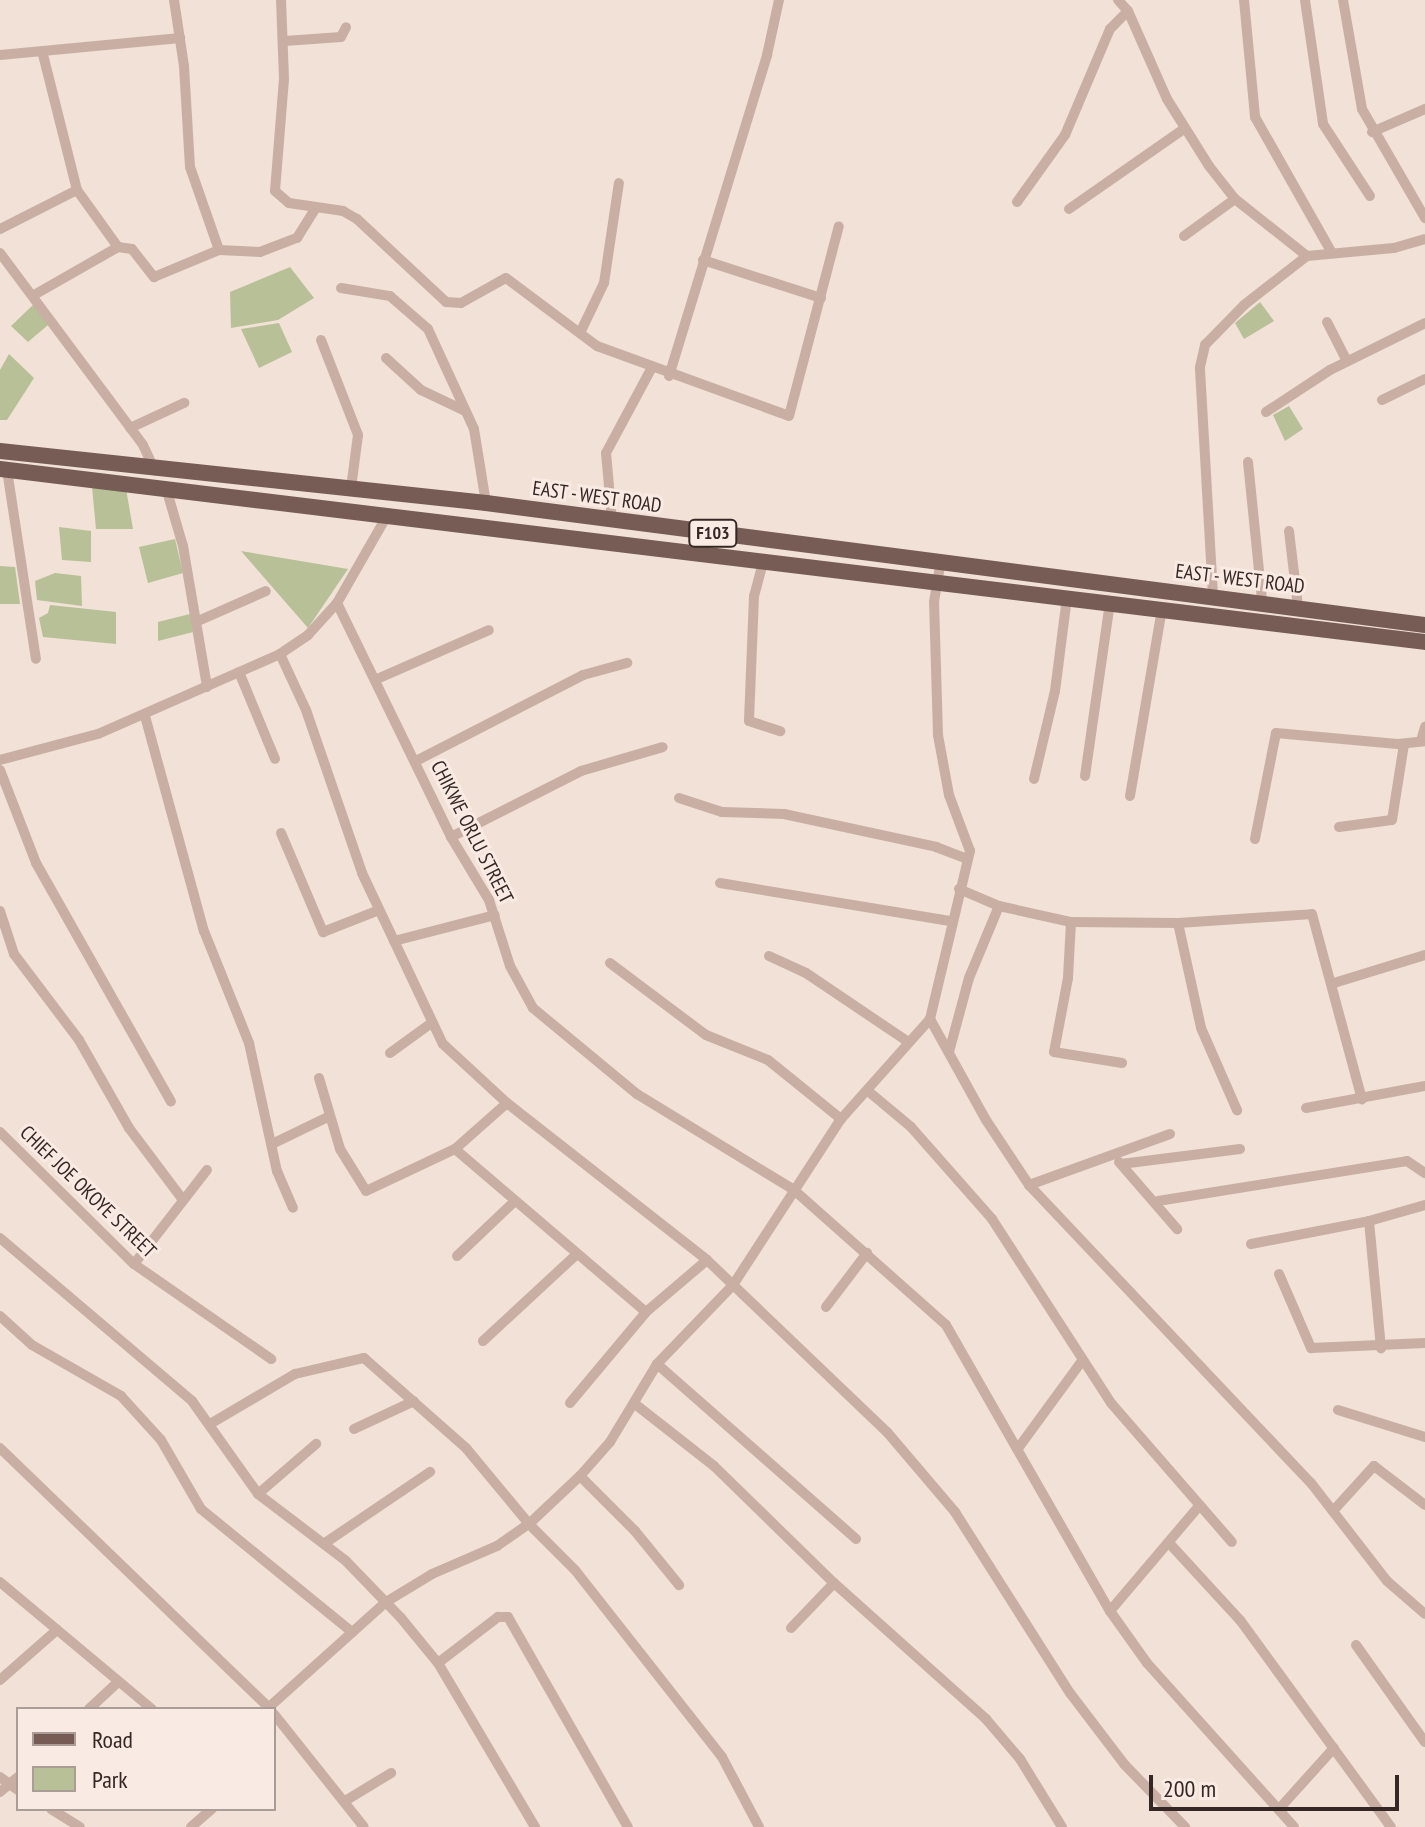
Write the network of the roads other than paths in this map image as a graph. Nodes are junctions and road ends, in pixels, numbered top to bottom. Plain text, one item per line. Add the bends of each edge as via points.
1 (174, 0) edge
2 (281, 0) edge
3 (779, 0) edge
4 (1244, 0) edge
5 (1305, 0) edge
6 (1343, 0) edge
7 (1124, 4) edge
8 (346, 27) dead end
9 (180, 38) junction
10 (285, 41) junction
11 (42, 51) junction
12 (0, 55) edge
13 (1425, 109) edge
14 (1185, 128) junction
15 (1372, 132) junction
16 (619, 183) dead end
17 (77, 190) junction
18 (1370, 196) dead end
19 (1235, 199) junction
20 (1017, 202) dead end
21 (315, 209) junction
22 (1069, 209) dead end
23 (1425, 218) edge
24 (839, 226) dead end
25 (0, 229) edge
26 (1184, 236) dead end
27 (1425, 239) edge
28 (118, 247) junction
29 (219, 250) junction
30 (0, 253) edge
31 (1332, 253) junction
32 (1307, 256) junction
33 (703, 260) junction
34 (341, 288) dead end
35 (34, 295) junction
36 (821, 298) junction
37 (1327, 322) dead end
38 (1425, 323) edge
39 (580, 333) junction
40 (321, 340) dead end
41 (386, 358) dead end
42 (1347, 361) junction
43 (651, 369) junction
44 (669, 376) junction
45 (1425, 379) edge
46 (1382, 400) dead end
47 (184, 403) dead end
48 (465, 411) junction
49 (1266, 412) dead end
50 (130, 428) junction
51 (0, 451) edge
52 (1248, 462) dead end
53 (153, 466) junction
54 (4, 469) edge
55 (166, 488) junction
56 (351, 488) junction
57 (486, 503) junction
58 (388, 514) junction
59 (612, 520) junction
60 (1289, 531) dead end
61 (764, 559) junction
62 (941, 560) junction
63 (937, 581) junction
64 (266, 591) dead end
65 (1213, 595) junction
66 (1067, 597) junction
67 (1262, 600) junction
68 (1110, 602) junction
69 (337, 603) junction
70 (1298, 606) junction
71 (1162, 608) junction
72 (198, 621) junction
73 (1425, 625) edge
74 (489, 630) dead end
75 (1425, 642) edge
76 (280, 654) junction
77 (36, 659) dead end
78 (627, 663) dead end
79 (239, 672) junction
80 (377, 679) junction
81 (207, 687) junction
82 (145, 716) junction
83 (1425, 727) edge
84 (780, 731) dead end
85 (1423, 741) edge
86 (1404, 744) junction
87 (663, 747) dead end
88 (275, 759) dead end
89 (0, 760) edge
90 (416, 761) junction
91 (0, 770) edge
92 (1085, 776) dead end
93 (1034, 779) dead end
94 (1130, 796) dead end
95 (679, 798) dead end
96 (1339, 827) dead end
97 (281, 833) dead end
98 (451, 837) junction
99 (1255, 839) dead end
100 (968, 859) junction
101 (720, 883) dead end
102 (959, 889) junction
103 (999, 906) junction
104 (379, 910) junction
105 (0, 911) edge
106 (495, 915) junction
107 (950, 921) junction
108 (1071, 922) junction
109 (1178, 923) junction
110 (394, 941) junction
111 (1425, 955) edge
112 (769, 956) dead end
113 (610, 963) dead end
114 (1334, 983) junction
115 (930, 1019) junction
116 (430, 1024) junction
117 (907, 1041) junction
118 (949, 1052) junction
119 (390, 1053) dead end
120 (1122, 1063) dead end
121 (319, 1078) dead end
122 (1425, 1086) edge
123 (868, 1091) junction
124 (1362, 1099) junction
125 (171, 1102) dead end
126 (507, 1103) junction
127 (1306, 1108) dead end
128 (1237, 1110) dead end
129 (328, 1117) junction
130 (841, 1119) junction
131 (0, 1132) edge
132 (1170, 1134) dead end
133 (272, 1144) junction
134 (455, 1149) junction
135 (1240, 1149) dead end
136 (1110, 1154) junction
137 (1121, 1164) junction
138 (207, 1170) dead end
139 (1425, 1173) edge
140 (1029, 1185) junction
141 (794, 1190) junction
142 (183, 1200) junction
143 (1158, 1201) junction
144 (514, 1202) junction
145 (1425, 1205) edge
146 (293, 1208) dead end
147 (1369, 1221) junction
148 (1177, 1229) dead end
149 (0, 1238) edge
150 (1251, 1244) dead end
151 (867, 1253) junction
152 (576, 1255) junction
153 (457, 1256) dead end
154 (707, 1260) junction
155 (134, 1264) junction
156 (1279, 1274) dead end
157 (733, 1285) junction
158 (826, 1307) dead end
159 (646, 1312) junction
160 (0, 1316) edge
161 (483, 1341) dead end
162 (1425, 1343) edge
163 (1381, 1348) junction
164 (271, 1359) dead end
165 (1082, 1361) junction
166 (657, 1364) junction
167 (414, 1401) junction
168 (570, 1403) dead end
169 (635, 1404) junction
170 (1338, 1410) dead end
171 (210, 1424) junction
172 (354, 1429) dead end
173 (1425, 1437) edge
174 (316, 1444) dead end
175 (1019, 1447) junction
176 (0, 1448) edge
177 (430, 1472) dead end
178 (580, 1476) junction
179 (258, 1494) junction
180 (1200, 1505) junction
181 (1425, 1505) edge
182 (1333, 1511) junction
183 (529, 1524) junction
184 (856, 1539) dead end
185 (1232, 1542) dead end
186 (325, 1543) junction
187 (1170, 1544) junction
188 (0, 1582) edge
189 (834, 1583) junction
190 (679, 1585) dead end
191 (386, 1602) junction
192 (1110, 1611) junction
193 (1425, 1614) edge
194 (791, 1628) dead end
195 (57, 1630) junction
196 (352, 1632) junction
197 (1356, 1645) dead end
198 (438, 1663) junction
199 (0, 1680) edge
200 (118, 1682) junction
201 (91, 1707) edge
202 (149, 1707) edge
203 (267, 1707) edge
204 (273, 1707) edge
205 (276, 1717) edge
206 (1425, 1742) edge
207 (1334, 1748) junction
208 (391, 1773) dead end
209 (0, 1777) edge
210 (11, 1786) edge
211 (345, 1801) junction
212 (1279, 1809) junction
213 (54, 1811) edge
214 (210, 1811) edge
215 (80, 1827) edge
216 (191, 1827) edge
217 (364, 1827) edge
218 (535, 1827) edge
219 (628, 1827) edge
220 (759, 1827) edge
221 (1062, 1827) edge
222 (1185, 1827) edge
223 (1294, 1827) edge
224 (1391, 1827) edge

1 - 9 street
2 - 10 street
3 - 33 street
4 - 31 street via 1255,117
5 - 18 street via 1323,124
6 - 15 street via 1355,84
7 - 14 street
7 - 20 street via 1065,135
8 - 10 street via 341,37
9 - 11 street
9 - 29 street via 190,167
10 - 21 street via 274,182 280,199
11 - 12 street
11 - 17 street
13 - 15 street
14 - 19 street
14 - 22 street
15 - 23 street
16 - 39 street via 604,283
17 - 25 street
17 - 28 street
19 - 26 street
19 - 32 street
21 - 29 street via 291,242 260,252
21 - 39 street via 343,211 357,219 446,302 461,303 506,278
24 - 36 street
27 - 31 street
28 - 29 street via 132,249 154,277
28 - 35 street
30 - 35 street
31 - 32 street
32 - 65 street via 1244,305 1199,355
33 - 36 street
33 - 44 street
34 - 48 street via 390,296 428,329
35 - 50 street
36 - 44 street via 789,416
37 - 42 street
38 - 42 street
39 - 43 street
40 - 56 street via 358,435
41 - 48 street via 421,390
42 - 49 street
43 - 44 street
43 - 59 street via 606,453
45 - 46 street
47 - 50 street
48 - 57 street via 480,448
50 - 53 street
51 - 53 main road, EAST - WEST ROAD / F103
52 - 67 street
53 - 56 main road, EAST - WEST ROAD / F103
54 - 55 main road, EAST - WEST ROAD / F103
54 - 77 street
55 - 58 main road, EAST - WEST ROAD / F103
55 - 72 street
56 - 57 main road, EAST - WEST ROAD / F103
57 - 59 main road, EAST - WEST ROAD / F103
58 - 61 main road, EAST - WEST ROAD / F103
58 - 69 street
59 - 62 main road, EAST - WEST ROAD / F103
60 - 70 street
61 - 63 main road, EAST - WEST ROAD / F103
61 - 84 street via 754,596 749,721
62 - 63 street
62 - 65 main road, EAST - WEST ROAD / F103
63 - 66 main road, EAST - WEST ROAD / F103
63 - 100 street via 938,735 949,795 969,839
64 - 72 street
65 - 67 main road, EAST - WEST ROAD / F103
66 - 68 main road, EAST - WEST ROAD / F103
66 - 93 street via 1055,691
67 - 70 main road, EAST - WEST ROAD / F103
68 - 71 main road, EAST - WEST ROAD / F103
68 - 92 street
69 - 76 street via 308,635
69 - 80 street, CHIKWE ORLU STREET
70 - 73 main road, EAST - WEST ROAD / F103
71 - 75 main road, EAST - WEST ROAD / F103
71 - 94 street
72 - 81 street
74 - 80 street
76 - 79 street
76 - 104 street via 306,710
78 - 90 street via 583,675
79 - 81 street
79 - 88 street
80 - 90 street, CHIKWE ORLU STREET
81 - 82 street
82 - 89 street
82 - 133 street via 204,931 249,1043
83 - 85 street
85 - 86 street
86 - 96 street via 1392,820
86 - 99 street via 1276,733
87 - 98 street via 581,771
90 - 98 street, CHIKWE ORLU STREET
91 - 125 street via 47,886
95 - 100 street via 722,812 784,814 936,847
97 - 104 street via 323,932
98 - 106 street, CHIKWE ORLU STREET
100 - 102 street
101 - 107 street
102 - 103 street
102 - 107 street
103 - 108 street
103 - 118 street via 969,978
104 - 110 street
105 - 142 street via 14,954 79,1040 129,1128
106 - 110 street
106 - 141 street, CHIKWE ORLU STREET via 519,984 557,1033 637,1094
107 - 115 street
108 - 109 street
108 - 120 street via 1068,978 1054,1052
109 - 114 street via 1312,914
109 - 128 street via 1201,1028
110 - 116 street
111 - 114 street
112 - 117 street via 806,973
113 - 130 street via 706,1035 768,1060
114 - 124 street
115 - 117 street
115 - 118 street
116 - 119 street
116 - 126 street via 461,1063
117 - 123 street
118 - 140 street
121 - 129 street
122 - 124 street
123 - 130 street
123 - 165 street via 911,1127 992,1219
124 - 127 street
126 - 134 street
126 - 154 street
129 - 133 street
129 - 134 street via 357,1184 366,1191
130 - 141 street
131 - 155 street, CHIEF JOE OKOYE STREET
132 - 136 street
133 - 146 street
134 - 144 street
135 - 137 street
136 - 137 street
136 - 140 street
137 - 143 street
138 - 142 street
139 - 143 street via 1412,1162 1399,1162
140 - 182 street
141 - 151 street, CHIKWE ORLU STREET
141 - 157 street
142 - 155 street
143 - 148 street
144 - 152 street
144 - 153 street
145 - 147 street
147 - 150 street
147 - 163 street
149 - 171 street via 139,1352
151 - 158 street
151 - 175 street, CHIKWE ORLU STREET via 946,1325
152 - 159 street
152 - 161 street
154 - 157 street
154 - 159 street
155 - 164 street, CHIEF JOE OKOYE STREET
156 - 163 street via 1311,1348
157 - 166 street
157 - 222 street via 887,1432 955,1512 1070,1693 1124,1764
159 - 168 street
160 - 196 street via 32,1345 121,1396 161,1440 201,1509
162 - 163 street
165 - 175 street
165 - 180 street via 1146,1449
166 - 169 street
166 - 184 street
167 - 171 street via 357,1356 295,1374
167 - 172 street
167 - 183 street via 466,1448
169 - 178 street
169 - 189 street via 725,1475
170 - 173 street
171 - 179 street
174 - 179 street
175 - 192 street, CHIKWE ORLU STREET
176 - 203 street
177 - 186 street
178 - 183 street
178 - 190 street
179 - 186 street
180 - 185 street
180 - 187 street
181 - 182 street via 1374,1466
182 - 193 street via 1387,1581
183 - 191 street
183 - 220 street via 575,1570 722,1757
186 - 191 street
187 - 192 street
187 - 207 street via 1240,1620
188 - 195 street
189 - 194 street
189 - 221 street via 986,1719 1020,1759
191 - 196 street
191 - 198 street
192 - 212 street, CHIKWE ORLU STREET via 1147,1663
195 - 199 street
195 - 200 street
196 - 204 street
197 - 206 street
198 - 218 street
198 - 219 street via 498,1617 508,1617
200 - 201 street
200 - 202 street
205 - 211 street
207 - 212 street
207 - 224 street
208 - 211 street
209 - 210 street
211 - 217 street
212 - 223 street, CHIKWE ORLU STREET
213 - 215 street
214 - 216 street

